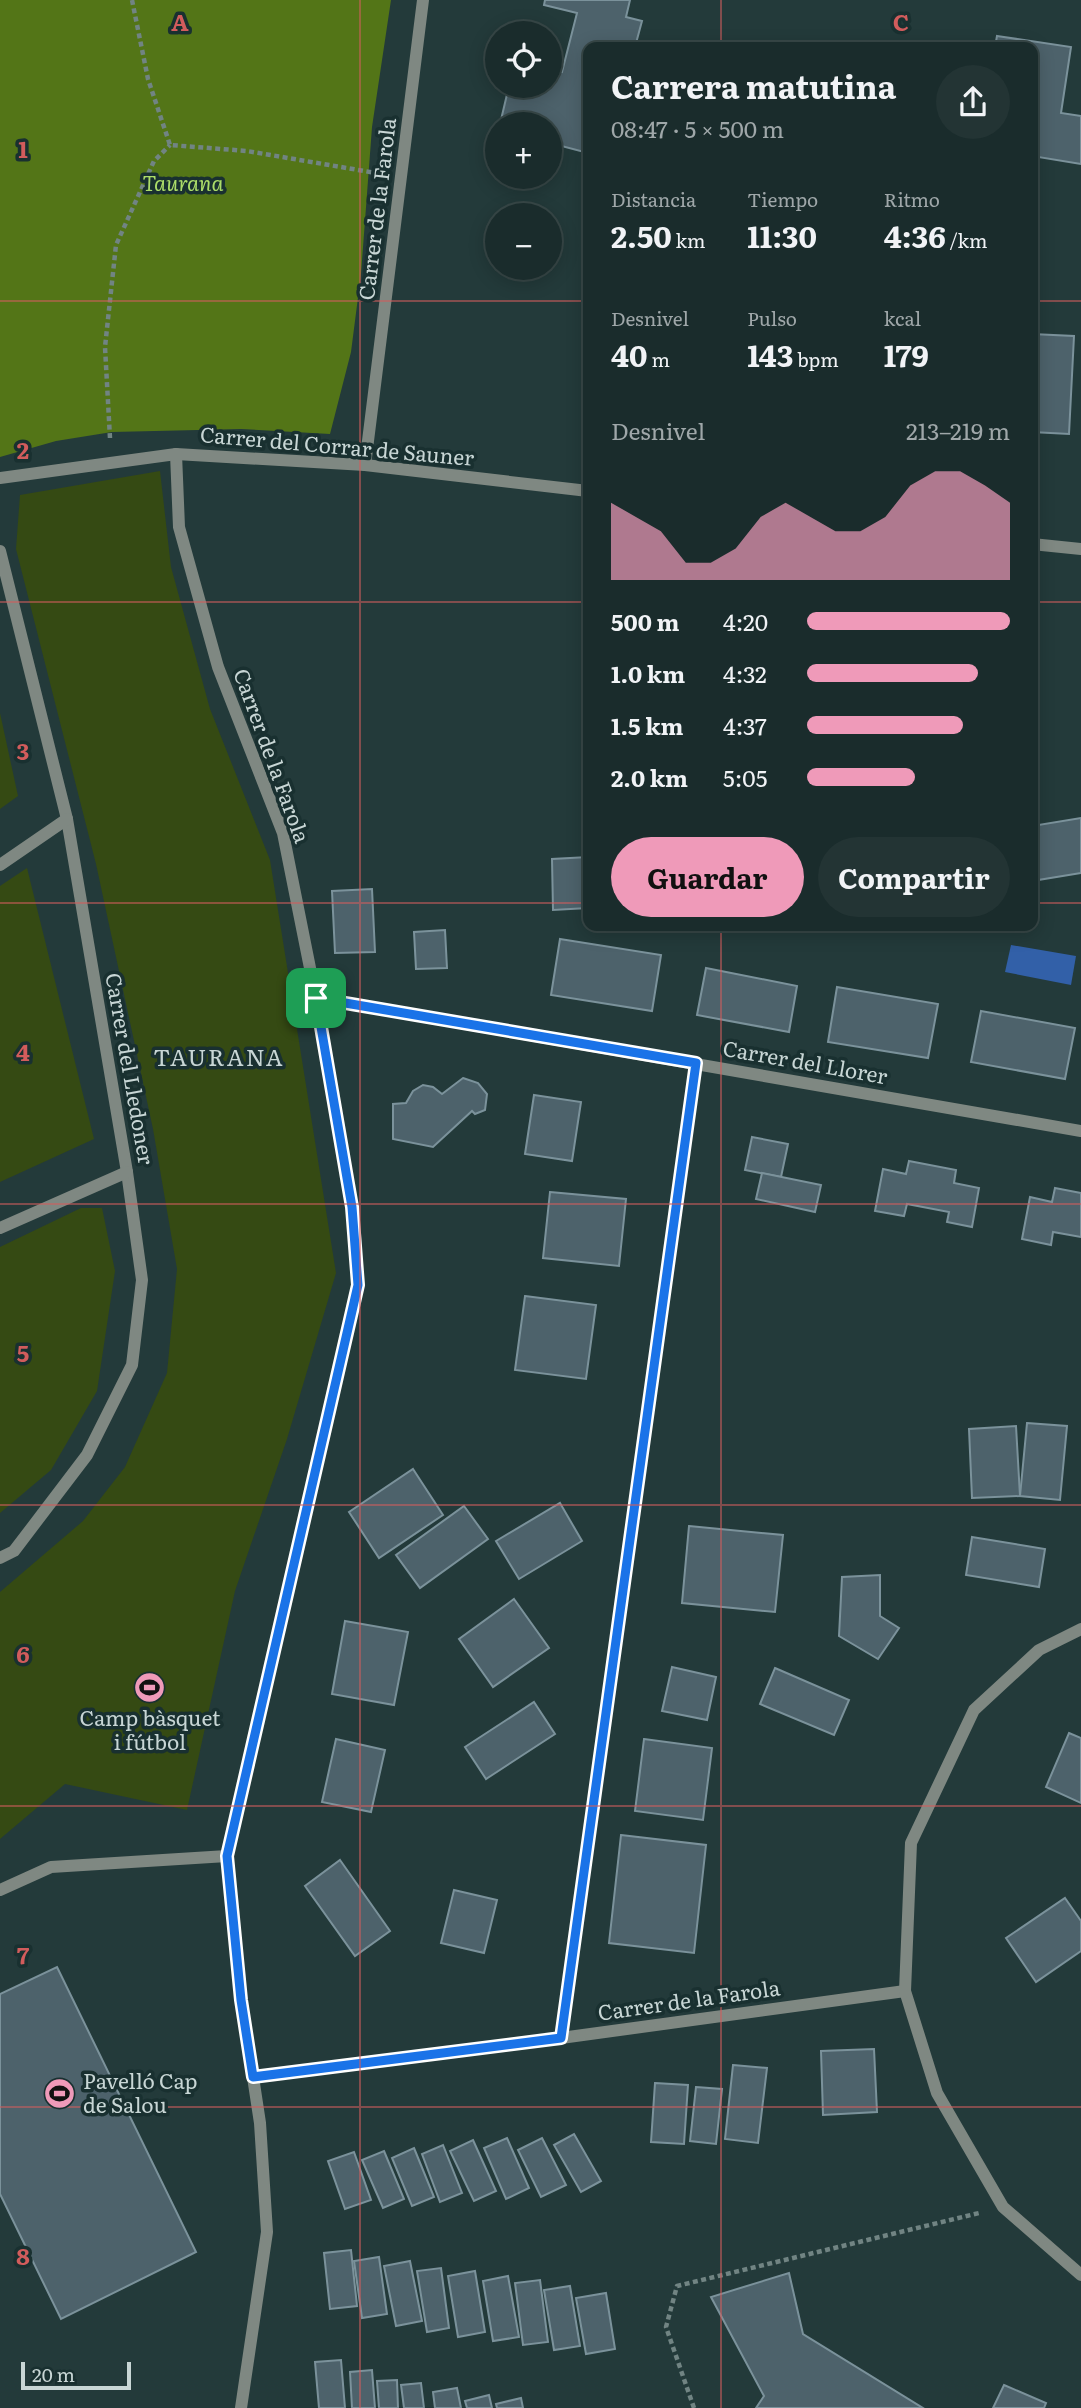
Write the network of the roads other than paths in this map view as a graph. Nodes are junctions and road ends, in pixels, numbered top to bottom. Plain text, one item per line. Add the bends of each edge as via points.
1 (423, 0) edge
2 (176, 454) junction
3 (365, 465) junction
4 (0, 478) edge
5 (583, 490) edge
6 (1038, 545) edge
7 (1081, 549) edge
8 (0, 551) edge
9 (67, 818) junction
10 (0, 865) edge
11 (316, 998) junction
12 (696, 1063) junction
13 (1081, 1131) edge
14 (127, 1172) junction
15 (0, 1228) edge
16 (0, 1558) edge
17 (1081, 1629) edge
18 (227, 1856) junction
19 (0, 1891) edge
20 (905, 1991) junction
21 (561, 2038) junction
22 (253, 2077) junction
23 (1081, 2275) edge
24 (241, 2408) edge

1 - 3 street, Carrer de la Farola
2 - 3 street, Carrer del Corrar de Sauner
2 - 4 street, Carrer del Corrar de Sauner
2 - 11 street, Carrer de la Farola via 180,527 218,667 283,833
3 - 5 street, Carrer del Corrar de Sauner
6 - 7 street
8 - 9 street, Carrer del Lledoner
9 - 10 street
9 - 14 street, Carrer del Lledoner
11 - 12 street, Carrer del Llorer
11 - 18 street, Carrer de la Farola via 352,1207 358,1285
12 - 13 street, Carrer del Llorer
12 - 21 street
14 - 15 street
14 - 16 street, Carrer del Lledoner via 142,1280 132,1365 87,1455 14,1551
17 - 20 street via 1039,1650 974,1710 911,1843
18 - 19 street via 51,1867
18 - 22 street, Carrer de la Farola
20 - 21 street, Carrer de la Farola
20 - 23 street via 937,2093 1003,2207
21 - 22 street, Carrer de la Farola
22 - 24 street via 267,2232

